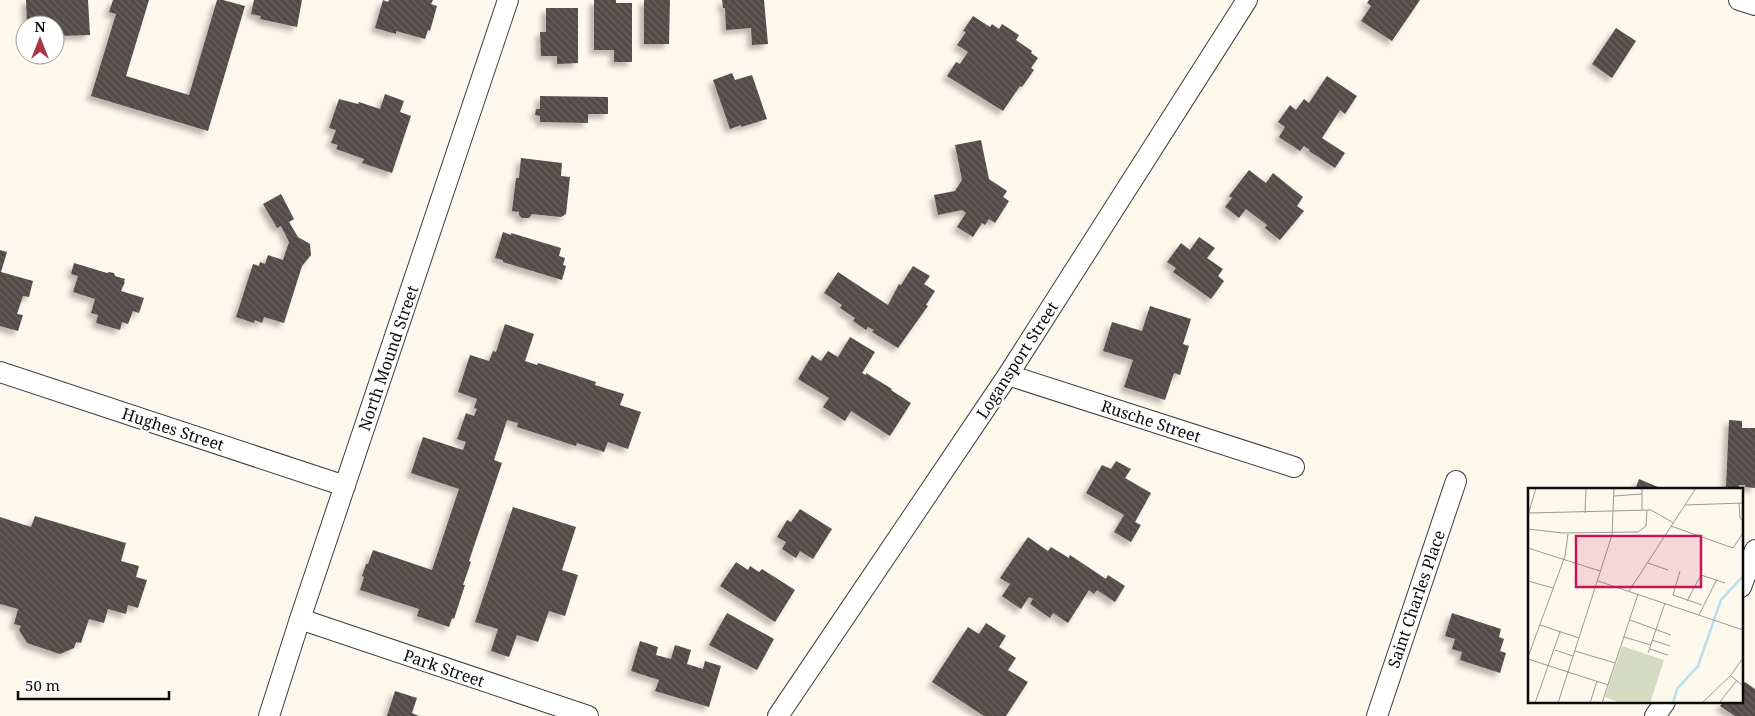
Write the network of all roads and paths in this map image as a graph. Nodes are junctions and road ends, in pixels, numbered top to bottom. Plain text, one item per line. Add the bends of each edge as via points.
1 (508, 0) edge
2 (1247, 0) edge
3 (1739, 0) edge
4 (1755, 5) edge
5 (0, 372) edge
6 (1008, 374) junction
7 (1294, 467) dead end
8 (1456, 481) dead end
9 (345, 486) junction
10 (1755, 550) edge
11 (1742, 584) edge
12 (300, 619) junction
13 (1664, 704) edge
14 (268, 716) edge
15 (588, 716) edge
16 (778, 716) edge
17 (1376, 716) edge
18 (1655, 716) edge

1 - 9 street, North Mound Street
2 - 6 street, Logansport Street
3 - 4 street
5 - 9 street, Hughes Street
6 - 7 street, Rusche Street
6 - 16 street, Logansport Street
8 - 17 street, Saint Charles Place
9 - 12 street, North Mound Street
10 - 11 street
12 - 14 street, North Mound Street
12 - 15 street, Park Street
13 - 18 street

